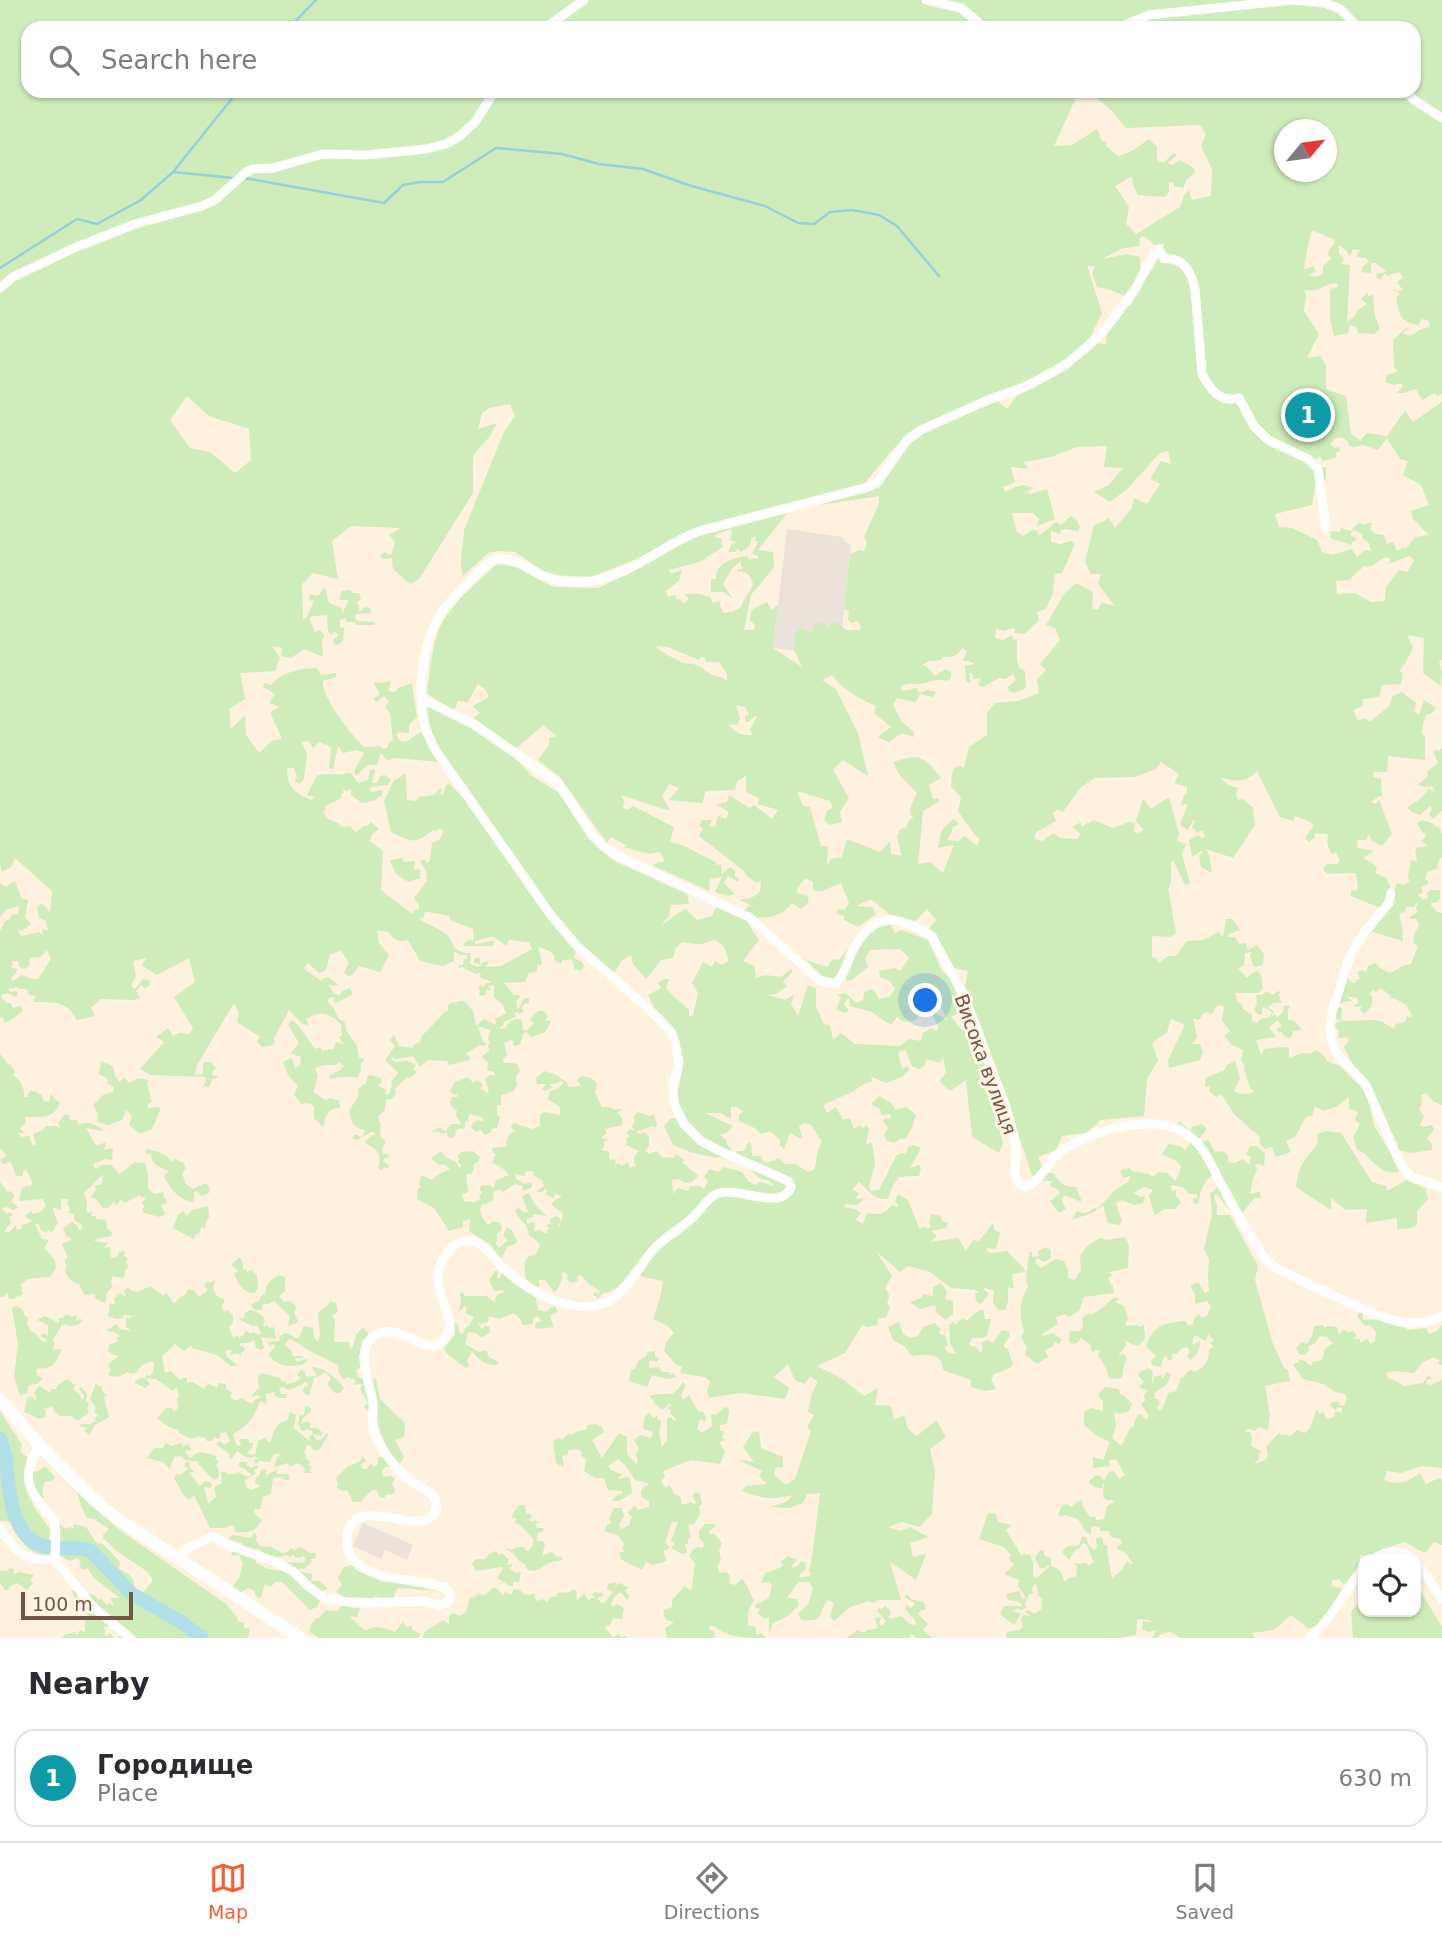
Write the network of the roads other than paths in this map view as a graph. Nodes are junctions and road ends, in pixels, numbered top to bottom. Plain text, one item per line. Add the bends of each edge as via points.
1 (584, 0) edge
2 (926, 0) edge
3 (555, 21) edge
4 (977, 21) edge
5 (1134, 21) edge
6 (1352, 21) edge
7 (490, 98) edge
8 (1412, 98) edge
9 (1442, 118) edge
10 (0, 288) edge
11 (1326, 528) dead end
12 (422, 699) junction
13 (1391, 893) dead end
14 (1442, 1187) edge
15 (1442, 1316) edge
16 (0, 1399) edge
17 (39, 1445) junction
18 (0, 1529) edge
19 (1382, 1554) edge
20 (1406, 1554) edge
21 (55, 1559) junction
22 (179, 1561) junction
23 (1421, 1569) edge
24 (1358, 1575) edge
25 (1442, 1599) edge
26 (130, 1638) edge
27 (301, 1638) edge
28 (1310, 1638) edge

1 - 3 street
2 - 4 street via 961,8
5 - 6 street via 1149,15 1293,0 1340,9
7 - 10 street via 475,122 446,144 366,155 323,154 253,169 215,200 74,247
8 - 9 street
11 - 12 street via 1318,469 1308,459 1268,440 1254,426 1239,398 1224,399 1208,385 1202,374 1192,276 1181,262 1164,259 1160,249 1119,313 1065,365 921,430 877,482 865,488 699,531 598,580 558,580 516,560 497,559 488,564 439,617 422,671
12 - 15 street, Висока вулиця via 475,725 558,783 592,835 618,856 749,917 818,979 836,985 863,933 879,921 898,922 932,936 967,1003 1006,1107 1014,1137 1014,1171 1021,1185 1032,1184 1068,1147 1102,1132 1146,1124 1176,1127 1205,1154 1269,1264 1395,1321 1417,1324
12 - 22 street via 424,723 436,751 550,914 576,945 671,1032 679,1063 672,1096 684,1124 718,1150 788,1181 790,1190 769,1198 717,1193 654,1249 617,1297 596,1306 547,1298 503,1268 484,1247 461,1242 448,1251 437,1272 450,1330 440,1344 423,1344 389,1331 373,1336 364,1356 373,1428 397,1469 431,1493 436,1510 426,1520 411,1522 372,1514 362,1517 348,1534 349,1552 361,1567 380,1576 444,1587 451,1594 445,1604 353,1603 324,1598 276,1562 212,1536 186,1549
13 - 14 street via 1389,903 1350,956 1332,1012 1332,1042 1336,1053 1366,1085 1401,1165 1411,1177
16 - 17 main road
17 - 21 street via 28,1481 54,1522
17 - 22 main road via 93,1499
18 - 21 street via 24,1557
19 - 20 street
21 - 26 street via 91,1605
22 - 27 main road
23 - 25 street
24 - 28 street

